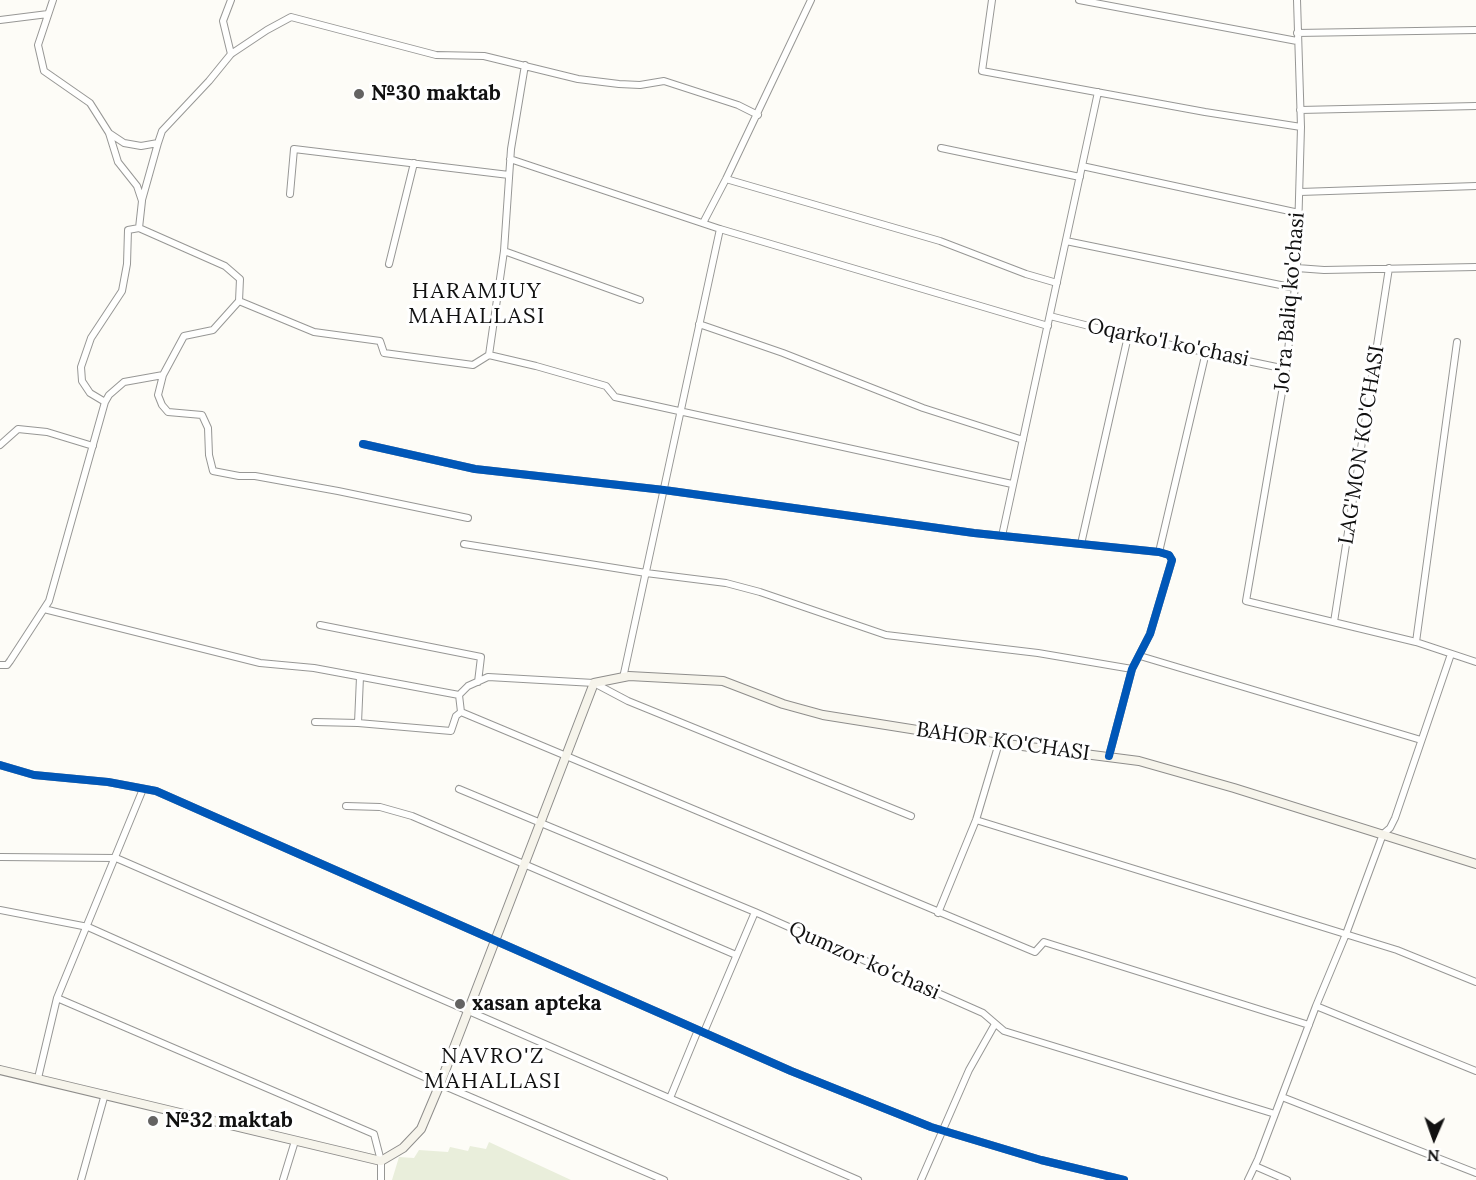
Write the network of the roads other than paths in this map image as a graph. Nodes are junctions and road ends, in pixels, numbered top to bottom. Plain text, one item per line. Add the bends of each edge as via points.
1 (53, 0) edge
2 (231, 0) edge
3 (811, 0) edge
4 (992, 0) edge
5 (1079, 0) edge
6 (1297, 0) edge
7 (48, 14) junction
8 (0, 20) edge
9 (1476, 30) edge
10 (1298, 33) junction
11 (1297, 41) junction
12 (231, 54) junction
13 (525, 65) junction
14 (1098, 92) junction
15 (1476, 106) edge
16 (1300, 110) junction
17 (758, 115) junction
18 (1301, 127) junction
19 (109, 133) junction
20 (158, 143) junction
21 (940, 148) dead end
22 (510, 159) junction
23 (414, 163) junction
24 (1082, 166) junction
25 (509, 175) junction
26 (1080, 177) junction
27 (726, 179) junction
28 (1476, 186) edge
29 (1300, 192) junction
30 (290, 194) dead end
31 (142, 201) junction
32 (1299, 213) junction
33 (703, 223) junction
34 (139, 228) junction
35 (720, 229) junction
36 (1066, 241) junction
37 (504, 251) junction
38 (389, 264) dead end
39 (1476, 267) edge
40 (1297, 268) junction
41 (1389, 268) junction
42 (1057, 283) junction
43 (1295, 288) junction
44 (640, 300) dead end
45 (239, 301) junction
46 (1050, 316) junction
47 (699, 324) junction
48 (1048, 326) junction
49 (1128, 336) junction
50 (1457, 342) dead end
51 (1206, 352) junction
52 (489, 355) junction
53 (1286, 369) junction
54 (162, 375) junction
55 (105, 402) junction
56 (680, 411) junction
57 (1023, 440) junction
58 (363, 444) dead end
59 (0, 445) edge
60 (93, 446) junction
61 (1012, 484) junction
62 (664, 490) junction
63 (468, 518) dead end
64 (1002, 536) junction
65 (464, 544) dead end
66 (1082, 544) junction
67 (1159, 552) junction
68 (646, 573) junction
69 (44, 609) junction
70 (1334, 622) junction
71 (320, 625) dead end
72 (1416, 642) junction
73 (1451, 654) junction
74 (1140, 656) junction
75 (1476, 662) edge
76 (0, 665) edge
77 (1132, 669) junction
78 (360, 677) junction
79 (623, 678) junction
80 (478, 682) junction
81 (594, 683) junction
82 (459, 695) junction
83 (461, 712) junction
84 (315, 722) dead end
85 (358, 723) junction
86 (1421, 740) junction
87 (999, 743) junction
88 (566, 756) junction
89 (1109, 756) junction
90 (0, 765) edge
91 (143, 789) junction
92 (459, 789) dead end
93 (346, 806) dead end
94 (911, 816) dead end
95 (976, 820) junction
96 (540, 824) junction
97 (1383, 834) junction
98 (0, 857) edge
99 (116, 858) junction
100 (1476, 864) edge
101 (524, 865) junction
102 (0, 910) edge
103 (755, 912) junction
104 (938, 913) junction
105 (88, 927) junction
106 (1346, 934) junction
107 (495, 940) junction
108 (736, 955) junction
109 (1476, 982) edge
110 (57, 998) junction
111 (1316, 1006) junction
112 (468, 1011) junction
113 (995, 1024) junction
114 (1309, 1025) junction
115 (701, 1031) junction
116 (0, 1070) edge
117 (1476, 1071) edge
118 (39, 1078) junction
119 (440, 1084) junction
120 (105, 1094) junction
121 (1282, 1097) junction
122 (670, 1098) junction
123 (1275, 1114) junction
124 (943, 1131) junction
125 (295, 1141) junction
126 (381, 1161) junction
127 (1255, 1166) junction
128 (1476, 1173) edge
129 (81, 1180) edge
130 (283, 1180) edge
131 (381, 1180) edge
132 (664, 1180) edge
133 (858, 1180) edge
134 (921, 1180) edge
135 (1124, 1180) edge
136 (1248, 1180) edge
137 (1287, 1180) edge

1 - 7 street
2 - 12 street via 223,21
3 - 17 street
4 - 14 street via 982,71
5 - 11 street
6 - 10 street, Jo'ra Baliq ko'chasi
7 - 8 street
7 - 19 street via 38,45 44,71 90,103
9 - 10 street
10 - 11 street, Jo'ra Baliq ko'chasi
11 - 16 street, Jo'ra Baliq ko'chasi
12 - 13 street via 291,17 436,55 484,56
12 - 20 street via 162,131
13 - 17 street via 578,79 619,84 664,81
13 - 22 street
14 - 18 street
14 - 24 street
15 - 16 street
16 - 18 street, Jo'ra Baliq ko'chasi
17 - 27 street
18 - 29 street, Jo'ra Baliq ko'chasi
19 - 20 street via 124,143
19 - 31 street via 118,162 137,186
20 - 31 street
21 - 26 street
22 - 25 street
22 - 33 street
23 - 25 street
23 - 30 street via 294,149
23 - 38 street
24 - 26 street
24 - 32 street
25 - 37 street
26 - 36 street
27 - 33 street
27 - 42 street via 939,241
28 - 29 street
29 - 32 street, Jo'ra Baliq ko'chasi
31 - 34 street
32 - 40 street, Jo'ra Baliq ko'chasi
33 - 35 street
34 - 45 street via 225,266 240,279
34 - 55 street via 128,230 122,291 92,338 81,367 82,381 90,393
35 - 47 street
35 - 48 street
36 - 42 street
36 - 43 street
37 - 44 street
37 - 52 street
39 - 41 street
40 - 41 street
40 - 43 street, Jo'ra Baliq ko'chasi
41 - 70 street, LAG'MON KO'CHASI
42 - 46 street
43 - 53 street, Jo'ra Baliq ko'chasi
45 - 52 street via 314,332 380,341 384,353 473,365
45 - 54 street via 213,330 184,336
46 - 48 street
46 - 49 street, Oqarko'l ko'chasi
47 - 56 street
47 - 57 street via 923,408
48 - 57 street
49 - 51 street, Oqarko'l ko'chasi
49 - 66 street
50 - 72 street
51 - 53 street, Oqarko'l ko'chasi
51 - 67 street
52 - 56 street via 606,386 615,397
53 - 70 street, Jo'ra Baliq ko'chasi via 1246,601
54 - 55 street via 124,382
54 - 63 street via 158,395 168,412 202,415 208,428 213,471
55 - 60 street
56 - 61 street
56 - 62 street
57 - 61 street
58 - 62 street via 475,469
59 - 60 street via 18,429 47,432
60 - 69 street
61 - 64 street
62 - 64 street
62 - 68 street
64 - 66 street
65 - 68 street
66 - 67 street
67 - 74 street via 1172,560
68 - 77 street via 726,583 886,635
68 - 79 street
69 - 76 street via 7,664
69 - 78 street via 260,663
70 - 72 street
71 - 80 street via 481,657
72 - 73 street
73 - 75 street
73 - 86 street
74 - 77 street
74 - 86 street
77 - 89 street
78 - 82 street
78 - 85 street
79 - 81 street, BAHOR KO'CHASI
79 - 87 street, BAHOR KO'CHASI via 723,681 823,715
80 - 81 street via 488,677
80 - 82 street
81 - 88 street
81 - 94 street via 628,701
82 - 83 street
83 - 85 street via 451,731
83 - 88 street
84 - 85 street
86 - 97 street via 1395,818
87 - 89 street, BAHOR KO'CHASI
87 - 95 street
88 - 96 street
88 - 104 street
89 - 97 street, BAHOR KO'CHASI via 1234,788
90 - 91 street via 34,775
91 - 99 street
91 - 107 street via 156,791
92 - 96 street, Qumzor ko'chasi
93 - 101 street via 380,807 412,816
95 - 104 street
95 - 106 street
96 - 101 street
96 - 103 street, Qumzor ko'chasi
97 - 100 street, BAHOR KO'CHASI
97 - 106 street
98 - 99 street
99 - 105 street
99 - 112 street
101 - 107 street
101 - 108 street
102 - 105 street
103 - 108 street
103 - 113 street, Qumzor ko'chasi via 983,1013
104 - 114 street via 1035,952 1044,942
105 - 110 street
105 - 119 street
106 - 109 street
106 - 111 street
107 - 112 street
107 - 115 street
108 - 115 street
110 - 118 street
110 - 126 street via 374,1134
111 - 114 street
111 - 117 street
112 - 119 street
112 - 122 street
113 - 123 street, Qumzor ko'chasi via 1004,1031
113 - 124 street via 969,1070
114 - 121 street
115 - 122 street
115 - 124 street
116 - 118 street
118 - 120 street
119 - 126 street via 421,1129 403,1148
119 - 132 street
120 - 125 street
120 - 129 street
121 - 123 street
121 - 128 street
122 - 133 street
123 - 127 street
124 - 134 street
124 - 135 street
125 - 126 street
125 - 130 street
126 - 131 street
127 - 136 street
127 - 137 street

